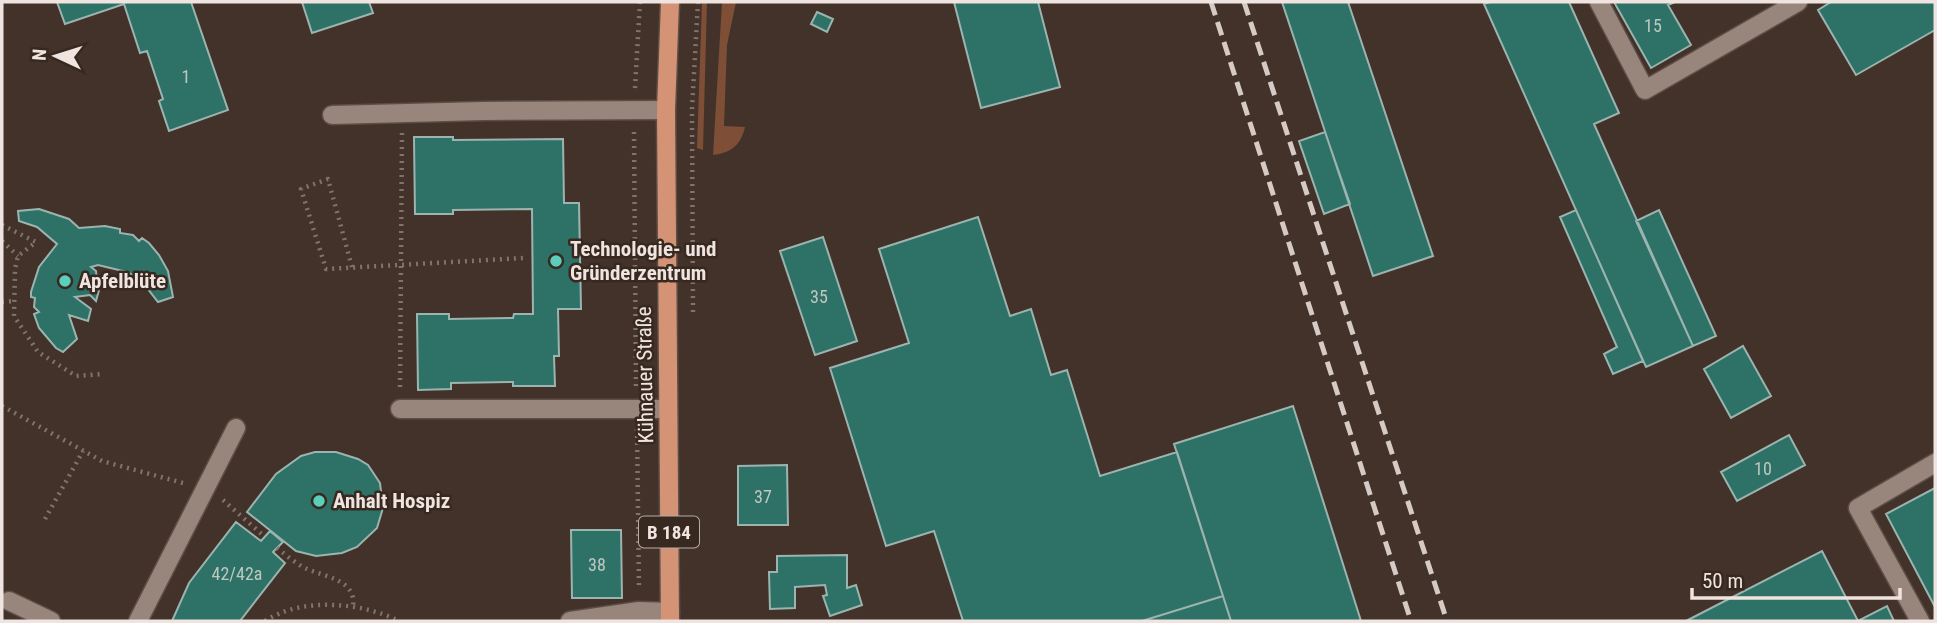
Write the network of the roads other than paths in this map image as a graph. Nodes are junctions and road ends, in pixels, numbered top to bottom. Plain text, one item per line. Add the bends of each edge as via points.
1 (670, 2) edge
2 (1599, 2) edge
3 (1798, 2) edge
4 (666, 110) junction
5 (332, 116) dead end
6 (400, 409) road end
7 (667, 410) junction
8 (236, 428) dead end
9 (1935, 463) edge
10 (9, 601) dead end
11 (670, 616) edge
12 (51, 621) edge
13 (138, 621) edge
14 (570, 621) edge
15 (1920, 621) edge

1 - 4 main road, Kühnauer Straße / B 184
2 - 3 street via 1645,90
4 - 5 street
4 - 7 main road, Kühnauer Straße / B 184
6 - 7 street
7 - 11 main road, Kühnauer Straße / B 184
8 - 13 street
9 - 15 street via 1858,509
10 - 12 street
11 - 14 street via 639,611

